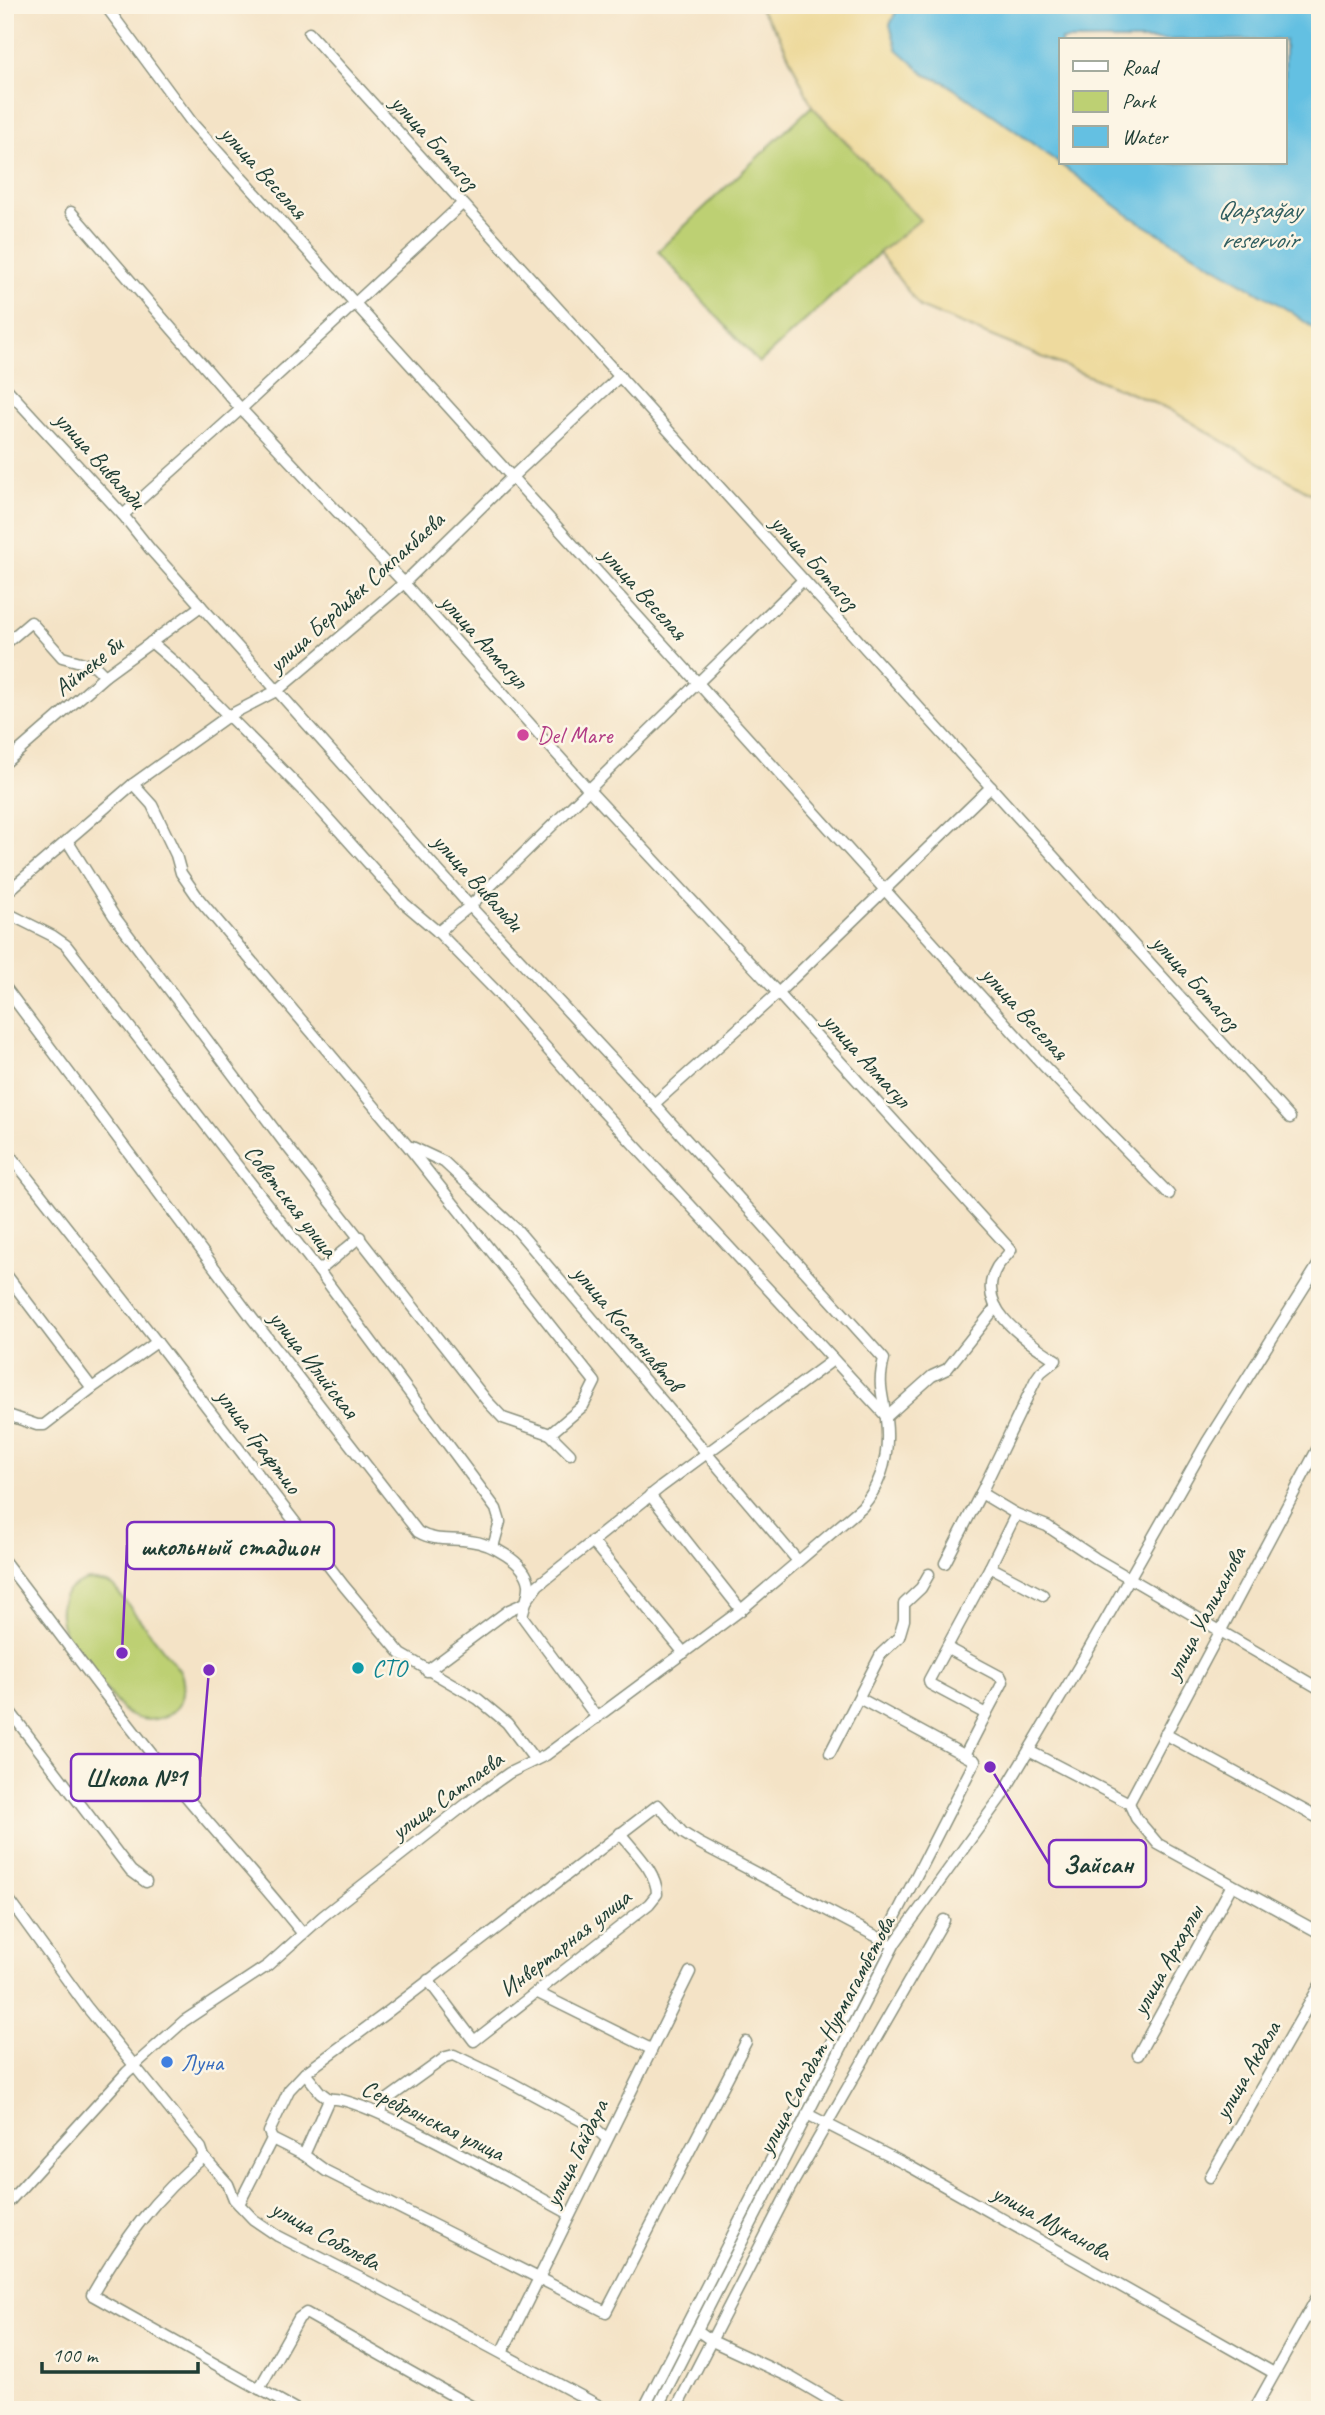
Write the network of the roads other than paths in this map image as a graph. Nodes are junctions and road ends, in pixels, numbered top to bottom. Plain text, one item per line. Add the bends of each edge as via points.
1 (105, 5) edge
2 (309, 33) dead end
3 (463, 204) junction
4 (71, 212) dead end
5 (355, 304) junction
6 (620, 376) junction
7 (5, 387) edge
8 (241, 409) junction
9 (512, 477) junction
10 (123, 515) junction
11 (803, 580) junction
12 (404, 583) junction
13 (201, 606) junction
14 (151, 642) junction
15 (5, 644) edge
16 (105, 676) junction
17 (697, 684) junction
18 (278, 690) junction
19 (228, 716) junction
20 (5, 763) edge
21 (133, 784) junction
22 (991, 787) junction
23 (589, 790) junction
24 (68, 842) junction
25 (886, 888) junction
26 (5, 894) edge
27 (470, 906) junction
28 (5, 912) edge
29 (438, 932) junction
30 (5, 987) edge
31 (778, 993) junction
32 (654, 1104) junction
33 (1290, 1118) dead end
34 (407, 1145) junction
35 (5, 1149) edge
36 (1169, 1194) dead end
37 (360, 1237) junction
38 (1320, 1262) edge
39 (319, 1271) junction
40 (5, 1273) edge
41 (996, 1307) junction
42 (157, 1342) junction
43 (833, 1360) junction
44 (92, 1388) junction
45 (5, 1414) edge
46 (886, 1416) junction
47 (550, 1434) junction
48 (1320, 1444) edge
49 (707, 1453) junction
50 (570, 1454) dead end
51 (981, 1493) junction
52 (650, 1495) junction
53 (1016, 1514) junction
54 (592, 1541) junction
55 (493, 1547) junction
56 (797, 1561) junction
57 (5, 1562) edge
58 (946, 1563) dead end
59 (990, 1567) junction
60 (929, 1574) dead end
61 (1130, 1579) junction
62 (1043, 1595) dead end
63 (525, 1603) junction
64 (741, 1610) junction
65 (1219, 1632) junction
66 (947, 1648) junction
67 (684, 1653) junction
68 (427, 1671) junction
69 (1320, 1689) edge
70 (859, 1698) junction
71 (5, 1705) edge
72 (986, 1714) junction
73 (597, 1718) junction
74 (1165, 1734) junction
75 (1029, 1751) junction
76 (830, 1753) dead end
77 (965, 1755) junction
78 (535, 1760) junction
79 (1129, 1803) junction
80 (1320, 1819) edge
81 (620, 1833) junction
82 (146, 1882) dead end
83 (1232, 1885) junction
84 (5, 1894) edge
85 (944, 1920) dead end
86 (1320, 1933) edge
87 (303, 1934) junction
88 (883, 1940) junction
89 (894, 1945) junction
90 (690, 1972) dead end
91 (428, 1980) junction
92 (1320, 1985) edge
93 (538, 1993) junction
94 (746, 2042) dead end
95 (651, 2049) junction
96 (1138, 2055) dead end
97 (134, 2065) junction
98 (305, 2073) junction
99 (330, 2098) junction
100 (380, 2113) junction
101 (807, 2114) junction
102 (826, 2124) junction
103 (607, 2138) junction
104 (272, 2139) junction
105 (203, 2152) junction
106 (304, 2155) junction
107 (1210, 2176) dead end
108 (239, 2204) junction
109 (5, 2206) edge
110 (570, 2214) junction
111 (538, 2279) junction
112 (1320, 2292) edge
113 (697, 2330) junction
114 (712, 2341) junction
115 (502, 2353) junction
116 (1274, 2372) junction
117 (259, 2389) junction
118 (297, 2410) edge
119 (478, 2410) edge
120 (607, 2410) edge
121 (643, 2410) edge
122 (656, 2410) edge
123 (683, 2410) edge
124 (847, 2410) edge
125 (1254, 2410) edge

1 - 5 street, улица Веселая via 193,124
2 - 3 street, улица Ботагоз
3 - 5 street
3 - 6 street, улица Ботагоз
4 - 8 street, улица Алмагул
5 - 8 street
5 - 9 street, улица Веселая
6 - 9 street, улица Бердибек Сокпакбаева
6 - 11 street, улица Ботагоз
7 - 10 street, улица Вивальди
8 - 10 street
8 - 12 street, улица Алмагул
9 - 12 street, улица Бердибек Сокпакбаева
9 - 17 street, улица Веселая
10 - 13 street, улица Вивальди
11 - 17 street
11 - 22 street, улица Ботагоз
12 - 18 street, улица Бердибек Сокпакбаева
12 - 23 street, улица Алмагул
13 - 14 street, Айтеке би
13 - 18 street, улица Вивальди
14 - 16 street, Айтеке би
14 - 19 street
15 - 16 street via 31,622 62,657 95,666
16 - 20 street, Айтеке би
17 - 23 street
17 - 25 street, улица Веселая
18 - 19 street, улица Бердибек Сокпакбаева
18 - 27 street, улица Вивальди
19 - 21 street, улица Бердибек Сокпакбаева
19 - 29 street via 405,904
21 - 24 street, улица Бердибек Сокпакбаева
21 - 34 street, улица Космонавтов via 152,805 181,873 199,899
22 - 25 street
22 - 33 street, улица Ботагоз
23 - 27 street
23 - 31 street, улица Алмагул
24 - 26 street, улица Бердибек Сокпакбаева
24 - 37 street via 114,916
25 - 31 street
25 - 36 street, улица Веселая via 1043,1065
27 - 29 street
27 - 32 street, улица Вивальди
28 - 39 street, Советская улица via 66,945
29 - 43 street
30 - 55 street, улица Илийская via 418,1532 432,1539 468,1540
31 - 32 street
31 - 41 street, улица Алмагул via 1011,1250 996,1269 991,1287
32 - 46 street, улица Вивальди via 884,1359 879,1381
34 - 47 street, улица Космонавтов via 595,1382 583,1406
34 - 49 street, улица Космонавтов via 444,1162 518,1231
35 - 42 street, улица Графтио
37 - 39 street
37 - 47 street via 503,1418
38 - 61 street, улица Сагадат Нурмагамбетова via 1207,1443
39 - 55 street, Советская улица via 496,1509 500,1522
40 - 44 street
41 - 46 street via 947,1369 932,1376
41 - 51 street via 1024,1338 1056,1360 1036,1379
42 - 44 street
42 - 68 street, улица Графтио via 344,1586 401,1654
43 - 46 street
43 - 49 street
44 - 45 street via 44,1425
46 - 56 street, улица Сатпаева via 888,1444 875,1491
47 - 50 street
48 - 65 street, улица Уалиханова
49 - 52 street
49 - 56 street, улица Космонавтов
51 - 53 street
51 - 58 street
52 - 54 street
52 - 64 street
53 - 59 street
53 - 61 street via 1047,1526
54 - 63 street via 538,1585
54 - 67 street
55 - 63 street, улица Илийская via 513,1560 526,1577
56 - 64 street, улица Сатпаева
57 - 87 street via 148,1750
59 - 62 street
59 - 66 street
60 - 70 street via 904,1604 905,1620 898,1637 881,1654
61 - 65 street
61 - 75 street, улица Сагадат Нурмагамбетова
63 - 68 street
63 - 73 street, улица Илийская via 522,1616
64 - 67 street, улица Сатпаева
65 - 69 street
65 - 74 street, улица Уалиханова
66 - 72 street via 1001,1678
66 - 72 street via 930,1684
67 - 73 street, улица Сатпаева
68 - 78 street, улица Графтио via 478,1699 507,1723
70 - 76 street
70 - 77 street
71 - 82 street via 131,1871
72 - 77 street
73 - 78 street, улица Сатпаева
74 - 79 street, улица Уалиханова
74 - 80 street
75 - 79 street
75 - 89 street, улица Сагадат Нурмагамбетова
77 - 88 street via 975,1761
78 - 87 street, улица Сатпаева via 474,1798
79 - 83 street via 1158,1844
81 - 88 street via 658,1805 683,1833 699,1843
81 - 91 street
81 - 93 street, Инвертарная улица via 647,1868 657,1894
83 - 86 street
83 - 96 street, улица Архарлы
84 - 97 street
85 - 102 street
87 - 97 street, улица Сатпаева via 267,1966 184,2021
88 - 89 street
88 - 121 street
89 - 101 street, улица Сагадат Нурмагамбетова
90 - 95 street, улица Гайдара
91 - 93 street, Инвертарная улица via 474,2041
91 - 98 street
92 - 107 street, улица Акдала
93 - 95 street
94 - 111 street via 606,2312
95 - 103 street, улица Гайдара
97 - 105 street, улица Соболева
97 - 109 street, улица Сатпаева
98 - 99 street
98 - 104 street via 289,2090 269,2132
99 - 100 street, Серебрянская улица
99 - 106 street, Серебрянская улица
100 - 103 street via 385,2101 454,2055 523,2088
100 - 110 street, Серебрянская улица
101 - 102 street, улица Муканова
101 - 113 street, улица Сагадат Нурмагамбетова
102 - 114 street
102 - 116 street, улица Муканова via 967,2198
103 - 110 street, улица Гайдара
104 - 106 street
104 - 108 street
105 - 108 street, улица Соболева
105 - 117 street via 140,2219 92,2295
106 - 111 street via 326,2171
108 - 115 street, улица Соболева via 278,2236
110 - 111 street, улица Гайдара
111 - 115 street, улица Гайдара
112 - 116 street
113 - 114 street
113 - 122 street, улица Сагадат Нурмагамбетова
114 - 123 street via 677,2407
114 - 124 street
115 - 120 street, улица Соболева
116 - 125 street
117 - 118 street
117 - 119 street via 306,2313

